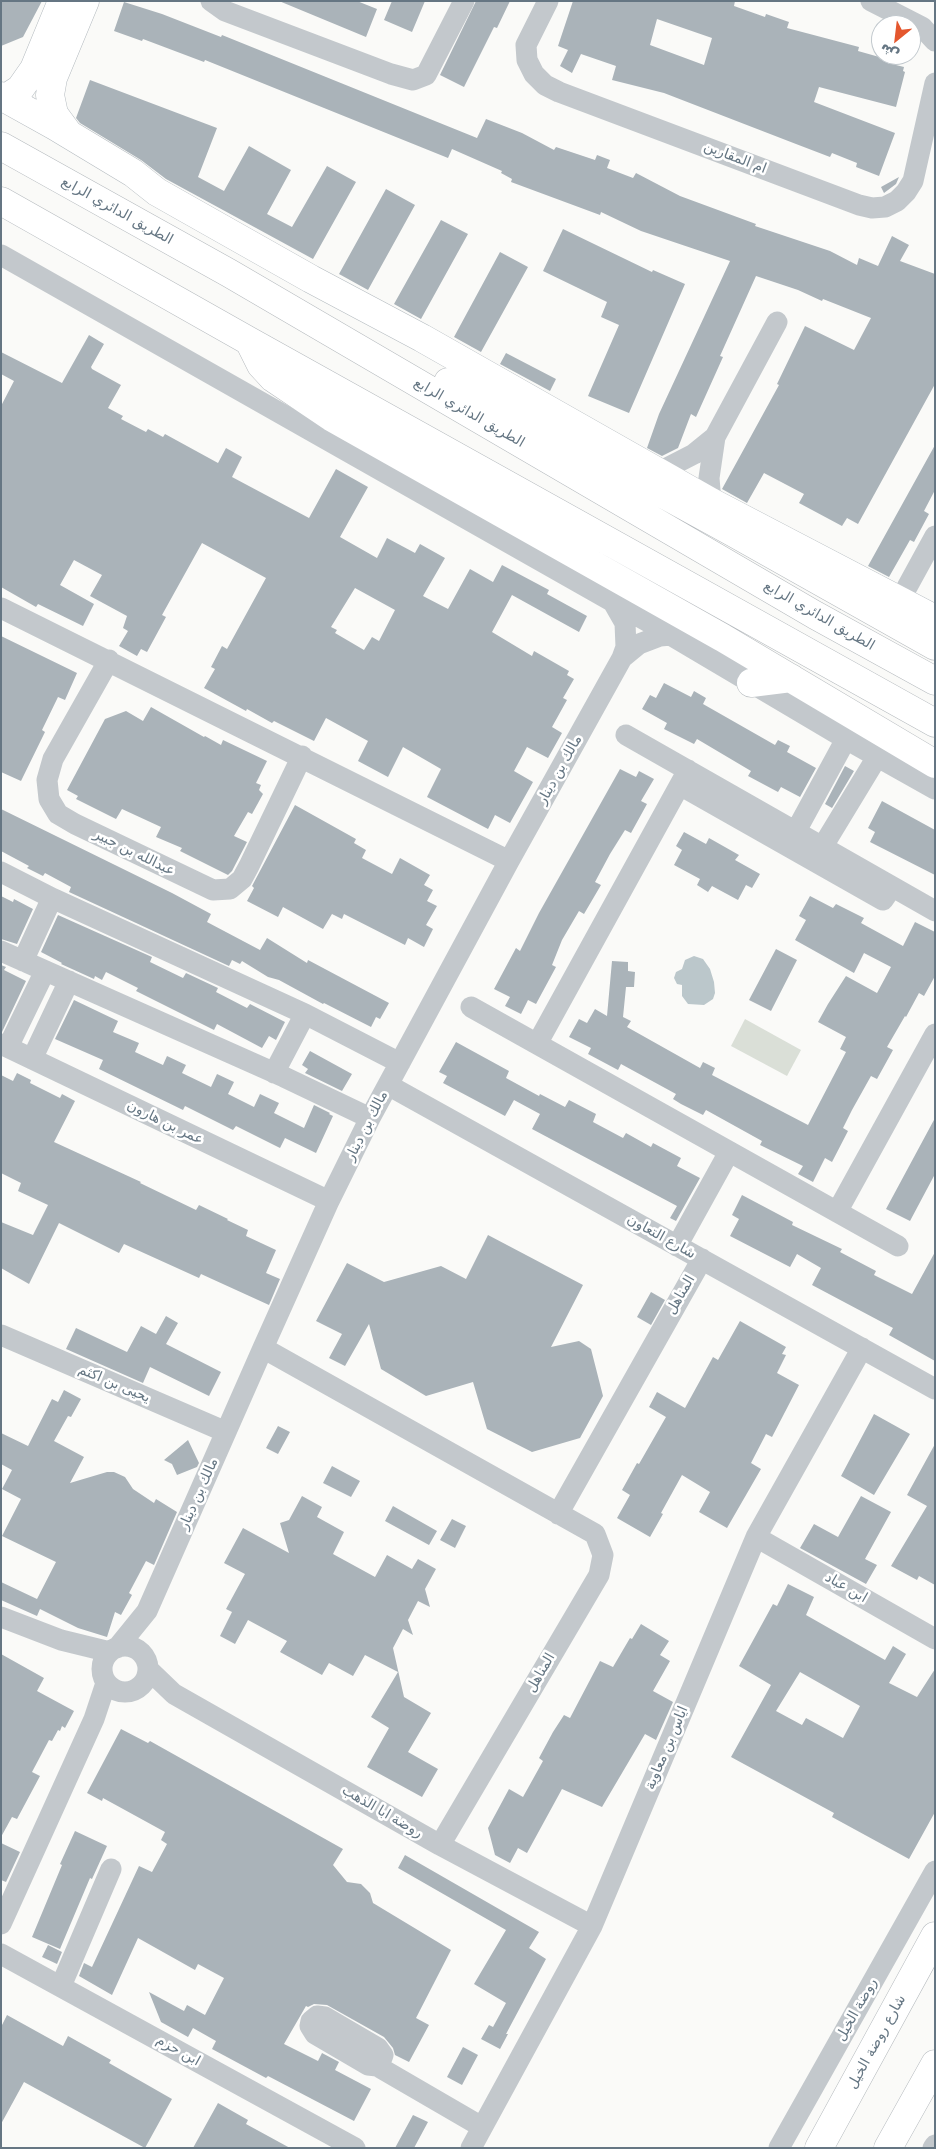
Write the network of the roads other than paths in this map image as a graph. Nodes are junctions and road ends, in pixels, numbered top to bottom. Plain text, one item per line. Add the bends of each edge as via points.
1 (62, 1) edge
2 (85, 1) edge
3 (211, 1) edge
4 (464, 1) edge
5 (548, 1) edge
6 (871, 1) edge
7 (935, 41) edge
8 (935, 82) edge
9 (3, 104) edge
10 (70, 135) junction
11 (1, 146) edge
12 (90, 167) junction
13 (1, 201) edge
14 (4, 259) edge
15 (229, 273) junction
16 (777, 322) dead end
17 (249, 341) junction
18 (503, 408) junction
19 (715, 437) junction
20 (659, 472) junction
21 (711, 502) junction
22 (935, 536) edge
23 (900, 600) junction
24 (614, 602) junction
25 (857, 602) junction
26 (1, 608) edge
27 (935, 619) edge
28 (671, 635) junction
29 (935, 646) edge
30 (622, 658) junction
31 (108, 660) junction
32 (791, 678) junction
33 (935, 681) edge
34 (751, 683) junction
35 (935, 723) edge
36 (626, 734) dead end
37 (846, 739) junction
38 (302, 756) junction
39 (877, 757) junction
40 (935, 764) edge
41 (684, 778) junction
42 (935, 789) edge
43 (796, 831) junction
44 (823, 846) junction
45 (509, 861) junction
46 (1, 872) edge
47 (892, 887) junction
48 (52, 898) junction
49 (935, 911) edge
50 (1, 951) edge
51 (23, 961) junction
52 (45, 971) junction
53 (69, 981) junction
54 (471, 1007) dead end
55 (311, 1017) junction
56 (935, 1034) edge
57 (537, 1044) junction
58 (5, 1046) edge
59 (32, 1059) junction
60 (400, 1063) junction
61 (279, 1075) junction
62 (388, 1085) junction
63 (370, 1118) junction
64 (729, 1152) junction
65 (329, 1201) junction
66 (836, 1212) junction
67 (677, 1246) junction
68 (898, 1246) dead end
69 (702, 1259) junction
70 (1, 1335) edge
71 (263, 1348) junction
72 (862, 1348) junction
73 (935, 1389) edge
74 (226, 1432) junction
75 (558, 1514) junction
76 (756, 1537) junction
77 (1, 1617) edge
78 (935, 1639) edge
79 (123, 1669) junction
80 (440, 1845) junction
81 (111, 1869) dead end
82 (935, 1872) edge
83 (1, 1924) edge
84 (592, 1926) junction
85 (935, 1936) edge
86 (1, 1954) edge
87 (61, 1986) junction
88 (935, 2064) edge
89 (377, 2066) dead end
90 (910, 2108) junction
91 (482, 2128) junction
92 (935, 2144) edge
93 (355, 2148) edge
94 (471, 2148) edge
95 (779, 2148) edge
96 (819, 2148) edge
97 (888, 2148) edge
98 (904, 2148) edge
99 (933, 2148) edge

1 - 9 main road via 34,69 20,89
2 - 10 main road via 53,78 50,95 54,114
3 - 4 street via 225,11 413,80 426,75
5 - 8 street, ام المقارين via 526,45 527,60 545,85 872,208 885,207 897,201 913,181
6 - 7 street via 922,27
9 - 10 main road
9 - 12 main road, الطريق الدائري الرابع
10 - 12 main road via 82,148
10 - 20 main road via 133,173 157,192
11 - 15 main road, الطريق الدائري الرابع
12 - 18 main road, الطريق الدائري الرابع via 469,379
13 - 17 main road
14 - 24 street
15 - 18 main road
15 - 33 main road, الطريق الدائري الرابع via 815,615
16 - 19 street
17 - 32 main road via 261,365 273,378 331,418
17 - 35 main road
18 - 25 main road
19 - 20 street via 694,454
19 - 21 street via 709,478
20 - 21 main road
21 - 23 main road
22 - 23 street
23 - 25 main road
23 - 27 main road
24 - 28 street
24 - 30 street, مالك بن دينار via 625,623 626,647
25 - 29 main road
26 - 31 street
28 - 30 street, مالك بن دينار via 649,639
28 - 34 street
30 - 45 street, مالك بن دينار
31 - 38 street
31 - 38 street, عبدالله بن جبير via 53,759 47,780 49,799 58,814 75,824 213,890 230,889 250,866
32 - 34 main road
32 - 40 main road
34 - 37 street
36 - 41 street
37 - 39 street
37 - 43 street
38 - 45 street
39 - 42 street
39 - 44 street
41 - 43 street
41 - 47 street via 883,900
41 - 57 street
43 - 44 street
44 - 47 street
45 - 60 street, مالك بن دينار
46 - 48 street
47 - 49 street
48 - 51 street
48 - 55 street
50 - 51 street
51 - 52 street
52 - 53 street
52 - 58 street
53 - 59 street
53 - 61 street
54 - 57 street
55 - 60 street
55 - 61 street
56 - 66 street
57 - 64 street
58 - 59 street, عمر بن هارون
59 - 65 street, عمر بن هارون
60 - 62 street, مالك بن دينار
61 - 63 street
62 - 63 street, مالك بن دينار
62 - 67 street, شارع التعاون
63 - 65 street, مالك بن دينار
64 - 66 street
64 - 67 street
65 - 71 street, مالك بن دينار
66 - 68 street
67 - 69 street, شارع التعاون
69 - 72 street, شارع التعاون
69 - 75 street, المناهل
70 - 74 street, يحيى بن اكثم
71 - 74 street, مالك بن دينار
71 - 75 street, المناهل
72 - 73 street, شارع التعاون
72 - 76 street, اياس بن معاوية
74 - 79 street, مالك بن دينار
75 - 80 street, المناهل via 595,1534 603,1555 599,1575
76 - 78 street, ابن عباد
76 - 84 street, اياس بن معاوية
77 - 79 street
79 - 80 street, روضة ابا الذهب via 174,1694
79 - 83 street, مالك بن دينار via 94,1719
80 - 84 street, روضة ابا الذهب
81 - 87 street
82 - 95 street, روضة الخيل
84 - 91 street, اياس بن معاوية
85 - 96 main road, شارع روضة الخيل
86 - 87 street, ابن حزم
87 - 93 street, ابن حزم
88 - 90 main road
89 - 91 street
90 - 97 main road
90 - 98 main road
91 - 94 street, اياس بن معاوية
92 - 99 street

